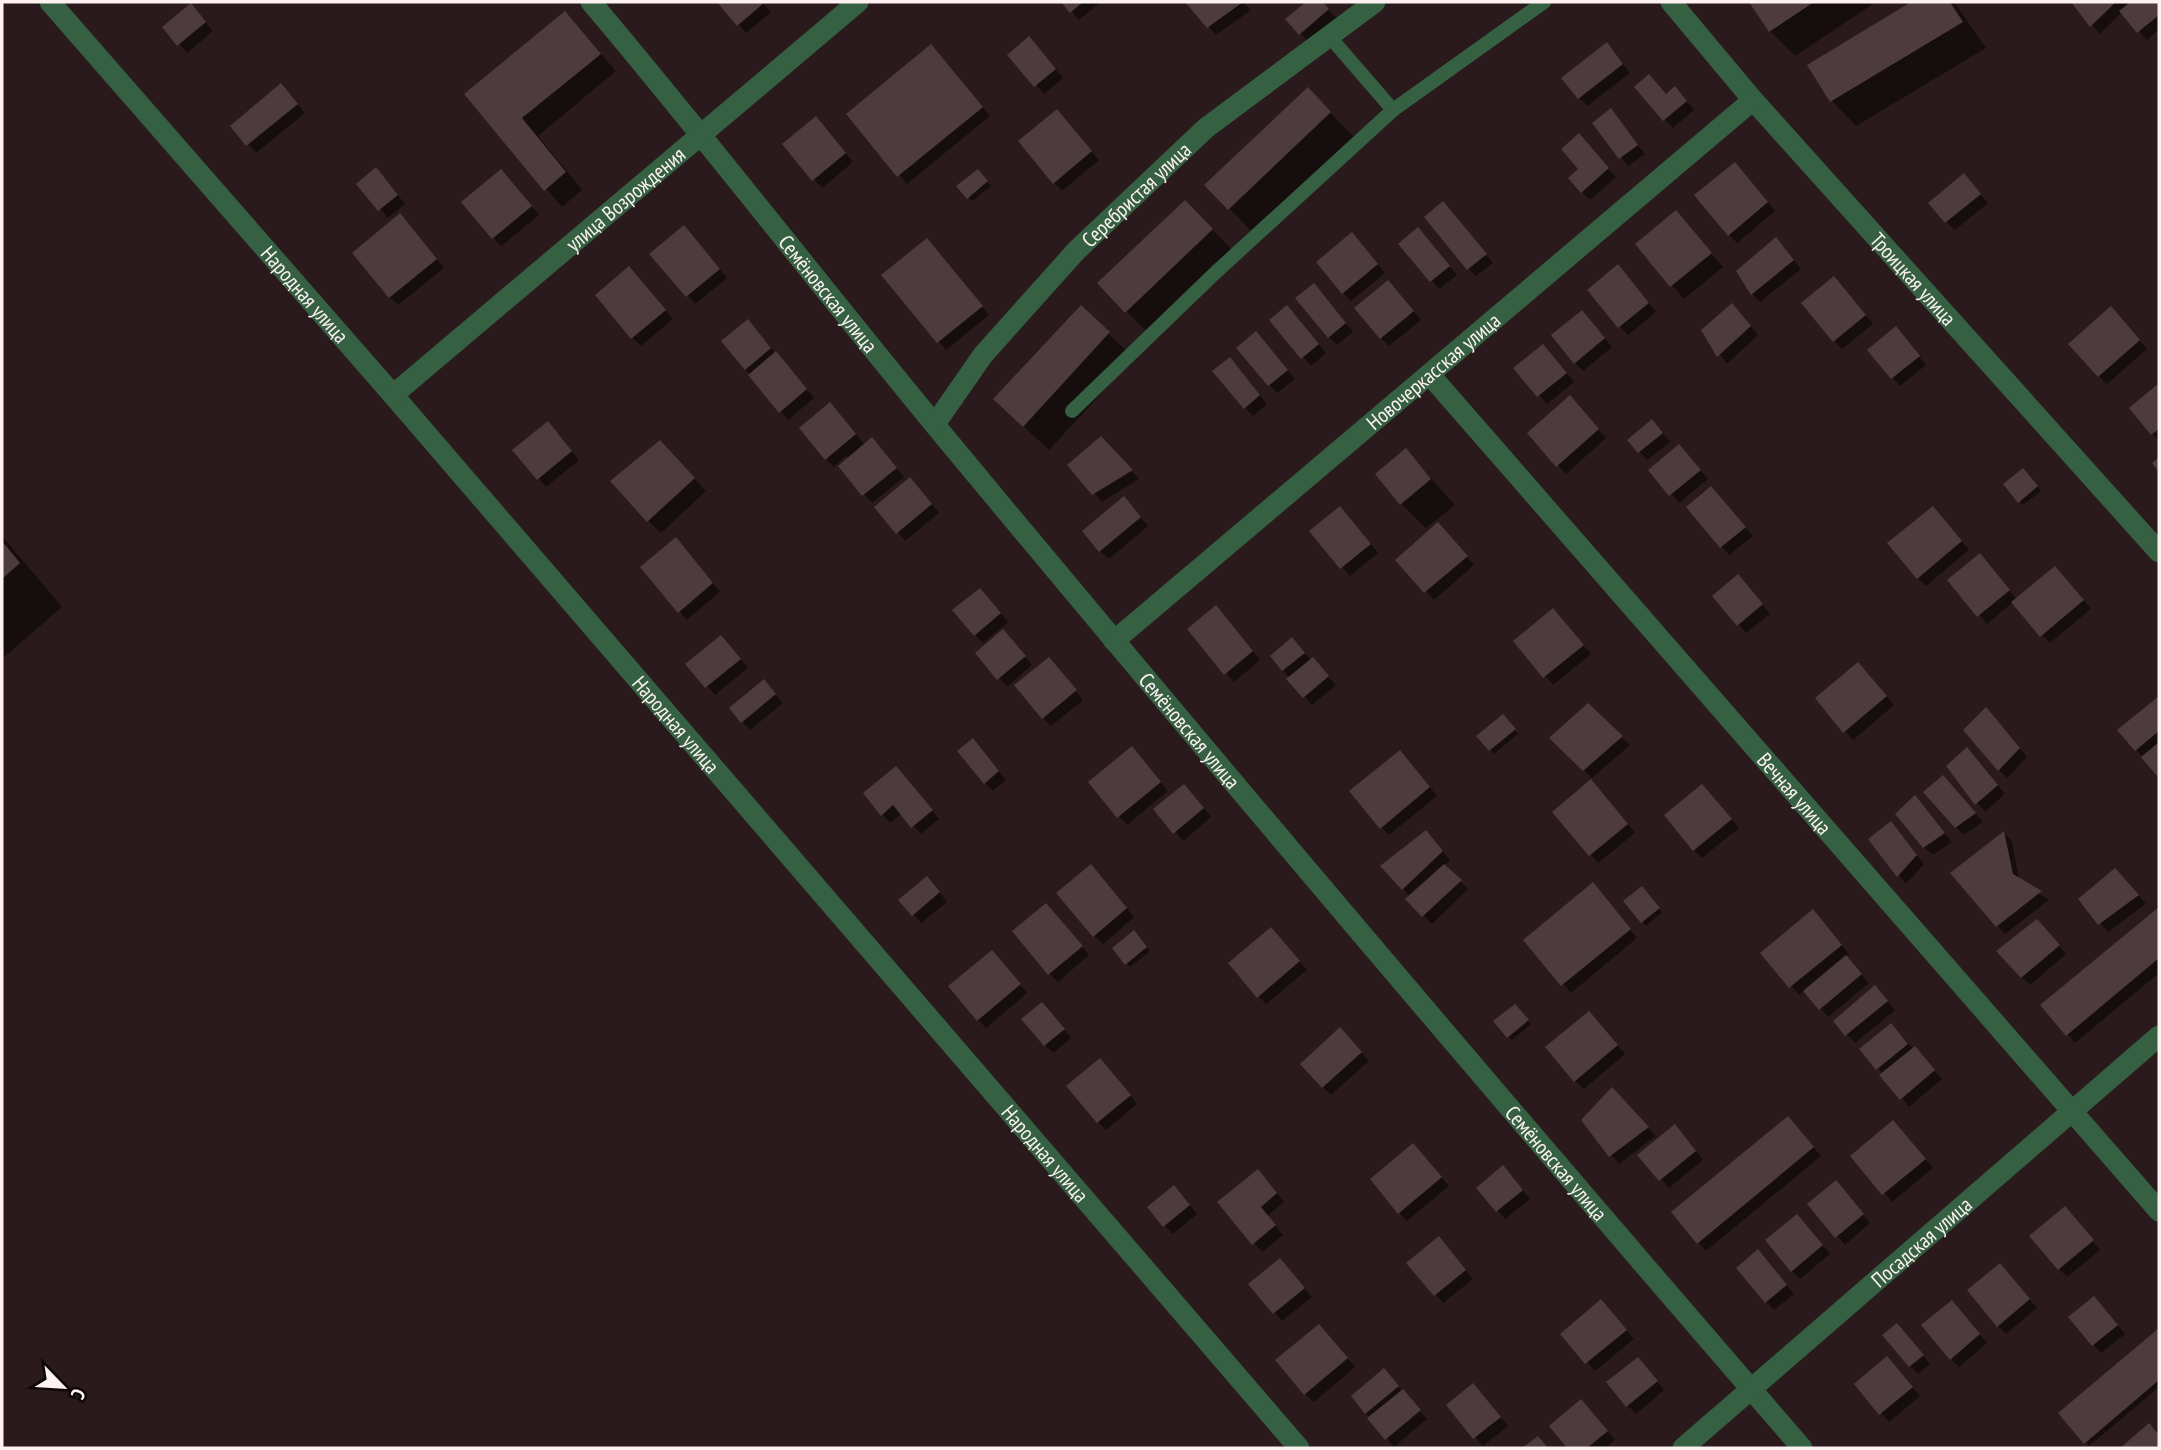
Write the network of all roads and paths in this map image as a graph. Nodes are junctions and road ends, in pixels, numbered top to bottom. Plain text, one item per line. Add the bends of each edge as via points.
1 (50, 2) edge
2 (591, 2) edge
3 (858, 2) edge
4 (1375, 2) edge
5 (1544, 2) edge
6 (1671, 2) edge
7 (1329, 36) junction
8 (1753, 100) junction
9 (1393, 110) junction
10 (703, 135) junction
11 (1430, 375) junction
12 (393, 395) junction
13 (1072, 411) dead end
14 (935, 424) junction
15 (2159, 552) edge
16 (1114, 641) junction
17 (2159, 1036) edge
18 (2075, 1110) junction
19 (2159, 1211) edge
20 (1751, 1390) junction
21 (1299, 1448) edge
22 (1683, 1448) edge
23 (1802, 1448) edge

1 - 12 street, Народная улица
2 - 10 street, Семёновская улица
3 - 10 street, улица Возрождения
4 - 7 street, Серебристая улица
5 - 9 lane
6 - 8 street, Троицкая улица
7 - 9 lane
7 - 14 street, Серебристая улица via 1206,128 1076,251 983,355
8 - 11 street, Новочеркасская улица
8 - 15 street, Троицкая улица
9 - 13 lane
10 - 12 street, улица Возрождения
10 - 14 street, Семёновская улица
11 - 16 street, Новочеркасская улица
11 - 18 street, Вечная улица
12 - 21 street, Народная улица
14 - 16 street, Семёновская улица
16 - 20 street, Семёновская улица
17 - 18 street, Посадская улица
18 - 19 street, Вечная улица
18 - 20 street, Посадская улица
20 - 22 street, Посадская улица
20 - 23 street, Семёновская улица

